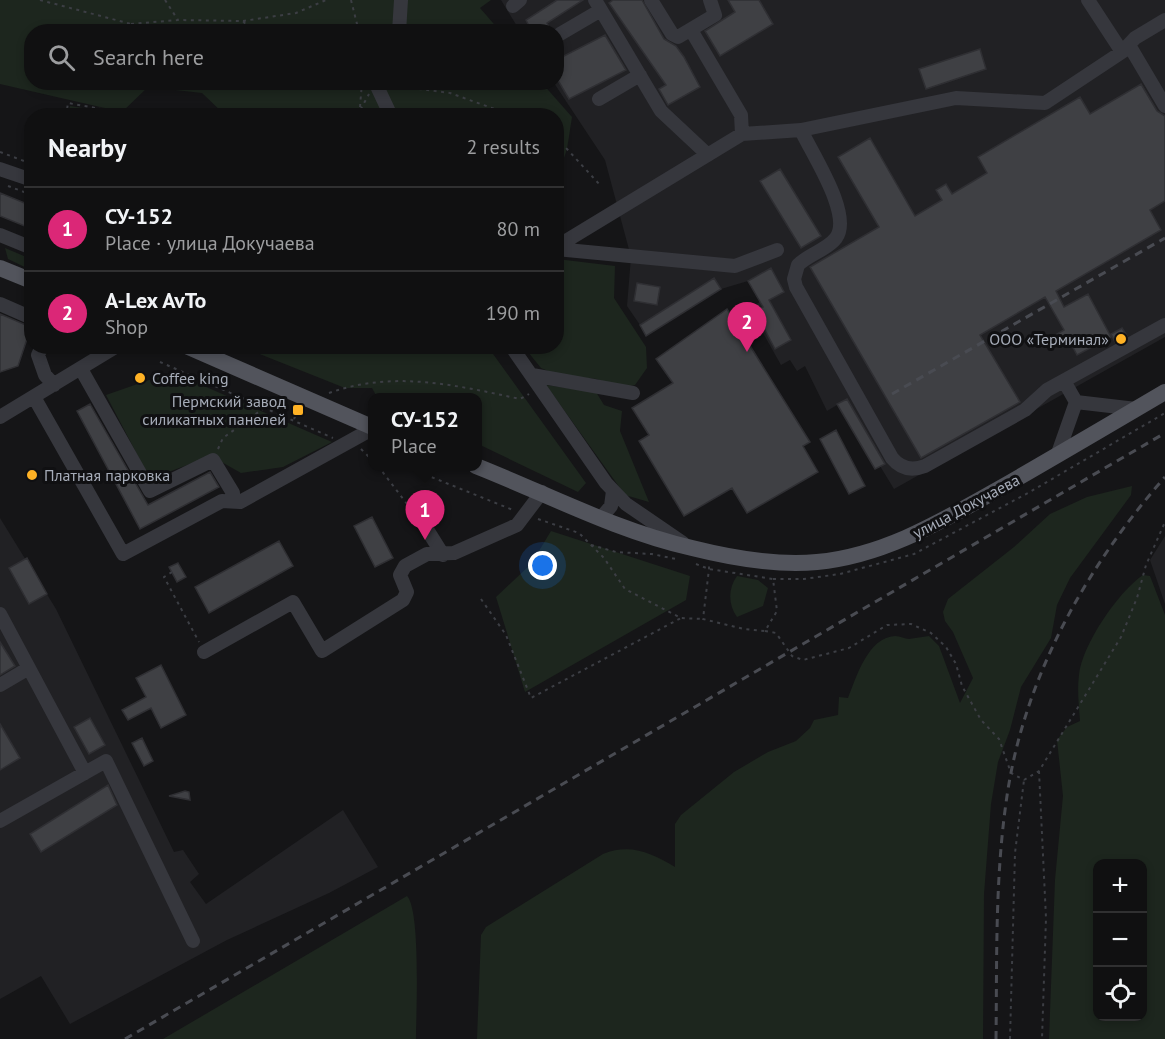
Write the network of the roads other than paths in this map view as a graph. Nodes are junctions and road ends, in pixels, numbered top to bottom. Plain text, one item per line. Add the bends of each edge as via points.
1 (401, 0) edge
2 (651, 0) edge
3 (710, 0) edge
4 (1088, 0) edge
5 (598, 5) edge
6 (1165, 20) edge
7 (400, 24) edge
8 (691, 30) junction
9 (564, 31) edge
10 (1125, 49) junction
11 (640, 75) junction
12 (374, 90) edge
13 (599, 99) dead end
14 (1165, 106) edge
15 (386, 108) edge
16 (801, 130) junction
17 (742, 134) junction
18 (708, 155) junction
19 (0, 169) edge
20 (24, 177) edge
21 (0, 235) edge
22 (564, 243) edge
23 (24, 245) edge
24 (564, 249) edge
25 (777, 250) dead end
26 (0, 268) edge
27 (24, 278) edge
28 (0, 304) edge
29 (24, 314) edge
30 (1165, 325) edge
31 (38, 354) edge
32 (104, 354) edge
33 (202, 354) edge
34 (517, 354) edge
35 (81, 369) junction
36 (532, 375) junction
37 (1064, 381) junction
38 (54, 385) junction
39 (1165, 392) edge
40 (633, 393) dead end
41 (34, 397) junction
42 (1076, 402) junction
43 (1136, 409) junction
44 (0, 417) edge
45 (368, 427) edge
46 (368, 430) edge
47 (1058, 456) junction
48 (482, 468) edge
49 (614, 491) junction
50 (542, 492) junction
51 (232, 501) junction
52 (601, 518) junction
53 (428, 531) road end
54 (443, 555) junction
55 (688, 557) junction
56 (0, 614) edge
57 (204, 652) road end
58 (29, 668) junction
59 (0, 685) edge
60 (85, 773) junction
61 (0, 821) edge
62 (193, 941) dead end

1 - 7 street
2 - 8 street via 674,36
3 - 8 street via 715,15
4 - 10 street
5 - 9 street
5 - 11 street
6 - 10 street via 1135,38
8 - 17 street via 741,116
10 - 14 street
10 - 16 street via 1045,103 956,98
11 - 13 street
11 - 18 street via 661,111
12 - 15 street
16 - 17 street
16 - 37 street via 838,206 841,227 831,244 798,265 796,287 896,463 907,468 925,466 1025,410 1041,394
17 - 18 street
18 - 22 street
19 - 20 street
21 - 23 street
24 - 25 street via 735,266
26 - 27 main road
28 - 29 street
30 - 37 street
31 - 38 street via 45,375
32 - 35 street
33 - 45 main road via 304,405
34 - 36 street
35 - 38 street
35 - 51 street via 150,491 213,460 233,493
36 - 40 street
36 - 49 street
37 - 42 street
38 - 41 street
39 - 43 main road, улица Докучаева
41 - 44 street
41 - 51 street via 123,554 222,501
42 - 43 street
42 - 47 street
43 - 47 main road, улица Докучаева
46 - 51 street via 240,502
47 - 55 main road, улица Докучаева via 922,532 861,554 793,563
48 - 50 main road, улица Докучаева
49 - 52 street via 611,506
49 - 55 street
50 - 52 main road, улица Докучаева
50 - 54 street via 511,528
52 - 55 main road, улица Докучаева
53 - 54 street
54 - 57 street via 427,554 405,566 400,575 407,592 404,600 322,651 293,602
56 - 58 street
58 - 59 street
58 - 60 street
60 - 61 street
60 - 62 street via 106,761

